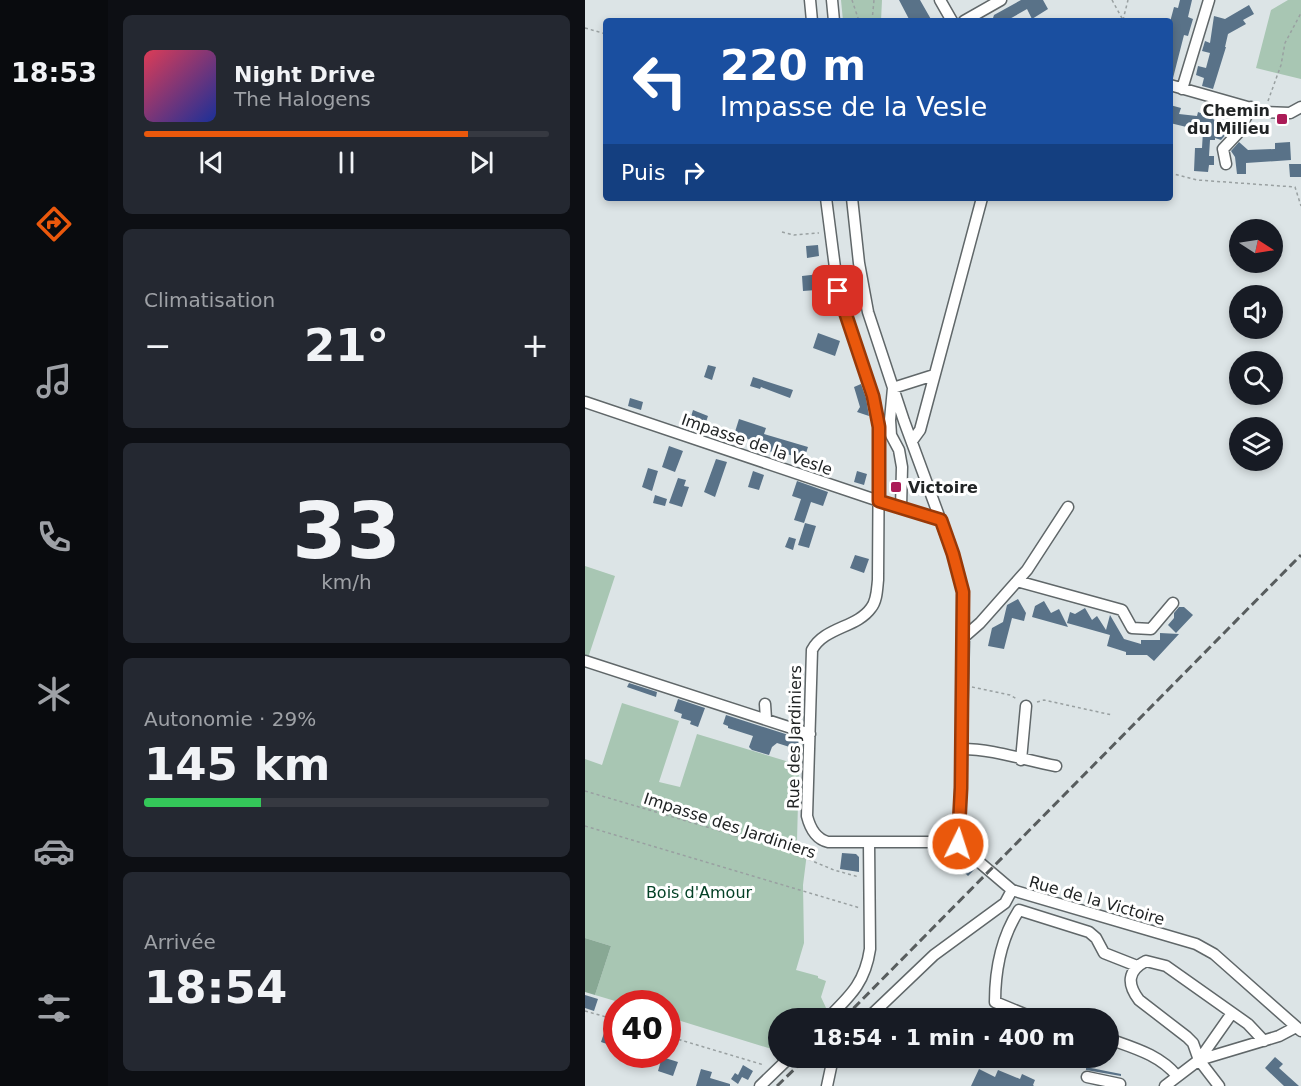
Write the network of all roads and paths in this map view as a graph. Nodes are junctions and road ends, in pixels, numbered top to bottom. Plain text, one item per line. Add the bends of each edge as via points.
1 (810, 0) edge
2 (832, 0) edge
3 (852, 0) edge
4 (874, 0) edge
5 (940, 0) edge
6 (1001, 0) edge
7 (1111, 0) edge
8 (1128, 0) edge
9 (1209, 0) edge
10 (1301, 13) edge
11 (811, 18) edge
12 (834, 18) edge
13 (858, 18) edge
14 (872, 18) edge
15 (950, 18) edge
16 (969, 18) edge
17 (1121, 18) edge
18 (1124, 18) edge
19 (585, 28) edge
20 (603, 33) edge
21 (1173, 86) edge
22 (1182, 89) junction
23 (1251, 107) junction
24 (1301, 107) edge
25 (1265, 112) junction
26 (1226, 164) dead end
27 (1173, 174) edge
28 (826, 201) edge
29 (852, 201) edge
30 (982, 201) edge
31 (1301, 206) edge
32 (782, 232) dead end
33 (830, 232) junction
34 (934, 375) junction
35 (893, 388) junction
36 (585, 402) edge
37 (912, 441) junction
38 (931, 492) junction
39 (879, 501) junction
40 (1068, 507) dead end
41 (901, 508) junction
42 (921, 514) junction
43 (941, 520) junction
44 (1017, 581) junction
45 (1173, 603) dead end
46 (964, 637) junction
47 (585, 661) edge
48 (963, 686) junction
49 (765, 704) dead end
50 (1026, 706) junction
51 (1112, 715) dead end
52 (766, 719) junction
53 (810, 734) junction
54 (961, 749) junction
55 (1021, 760) junction
56 (1056, 766) dead end
57 (585, 791) edge
58 (585, 826) edge
59 (869, 842) junction
60 (958, 844) junction
61 (869, 880) junction
62 (1012, 890) junction
63 (869, 911) junction
64 (1137, 966) junction
65 (838, 1008) edge
66 (878, 1008) edge
67 (1010, 1008) edge
68 (585, 1011) edge
69 (1232, 1013) junction
70 (603, 1016) edge
71 (1299, 1029) edge
72 (681, 1040) edge
73 (1264, 1041) junction
74 (1119, 1043) edge
75 (1199, 1060) junction
76 (831, 1068) edge
77 (776, 1070) joint
78 (1177, 1076) junction
79 (1086, 1077) dead end
80 (1105, 1084) edge
81 (1120, 1084) dead end
82 (760, 1086) edge
83 (827, 1086) edge
84 (1165, 1086) edge
85 (1219, 1086) edge

1 - 11 street
2 - 12 street
3 - 13 path
4 - 14 path
5 - 15 street
6 - 16 street
7 - 17 path
8 - 18 path
9 - 22 street
10 - 25 path via 1285,43
19 - 20 path
21 - 22 street
22 - 23 street
23 - 25 street
23 - 26 street via 1238,133 1223,149
24 - 25 street via 1290,113
27 - 31 path via 1197,180 1295,187
28 - 33 street
29 - 35 street via 868,312
30 - 34 street
32 - 33 path
33 - 39 street via 838,291 873,396 879,427
34 - 35 street
34 - 37 street via 920,430
35 - 37 street
35 - 41 street via 891,435 902,467
36 - 39 street, Impasse de la Vesle
37 - 38 street
38 - 42 street
38 - 43 street
39 - 41 street, Impasse de la Vesle
39 - 53 street, Rue des Jardiniers via 876,598 864,615 820,639 812,650
40 - 44 street
41 - 42 street, Impasse de la Vesle
42 - 43 street, Impasse de la Vesle
43 - 46 street via 963,592
44 - 45 street via 1122,610 1132,628 1151,629
44 - 46 street
46 - 48 street
47 - 52 street
48 - 50 path via 1010,695
48 - 54 street
49 - 52 street
50 - 51 path via 1044,700
50 - 55 street
52 - 53 street
53 - 59 street, Rue des Jardiniers via 807,809 811,827 817,837 828,842
54 - 55 street via 981,749
54 - 60 street
55 - 56 street
57 - 61 path, Impasse des Jardiniers via 787,851
58 - 63 path
59 - 60 street, Rue des Jardiniers
59 - 61 street
60 - 62 street, Rue de la Victoire
61 - 63 street
62 - 66 street via 1005,903 934,955
62 - 71 street, Rue de la Victoire via 1196,944 1214,954
63 - 65 street via 870,949 863,976
64 - 67 street via 1104,953 1089,932 1019,910 1010,924 995,981 995,1002
64 - 69 street via 1146,961 1166,966
64 - 75 street via 1131,974 1133,993 1193,1043
68 - 70 path
69 - 73 street
69 - 75 street
71 - 73 street
72 - 77 path
73 - 75 street
74 - 78 street via 1154,1056
75 - 78 street
75 - 85 street
76 - 83 street
77 - 82 street
78 - 84 street
79 - 80 street
80 - 81 street

